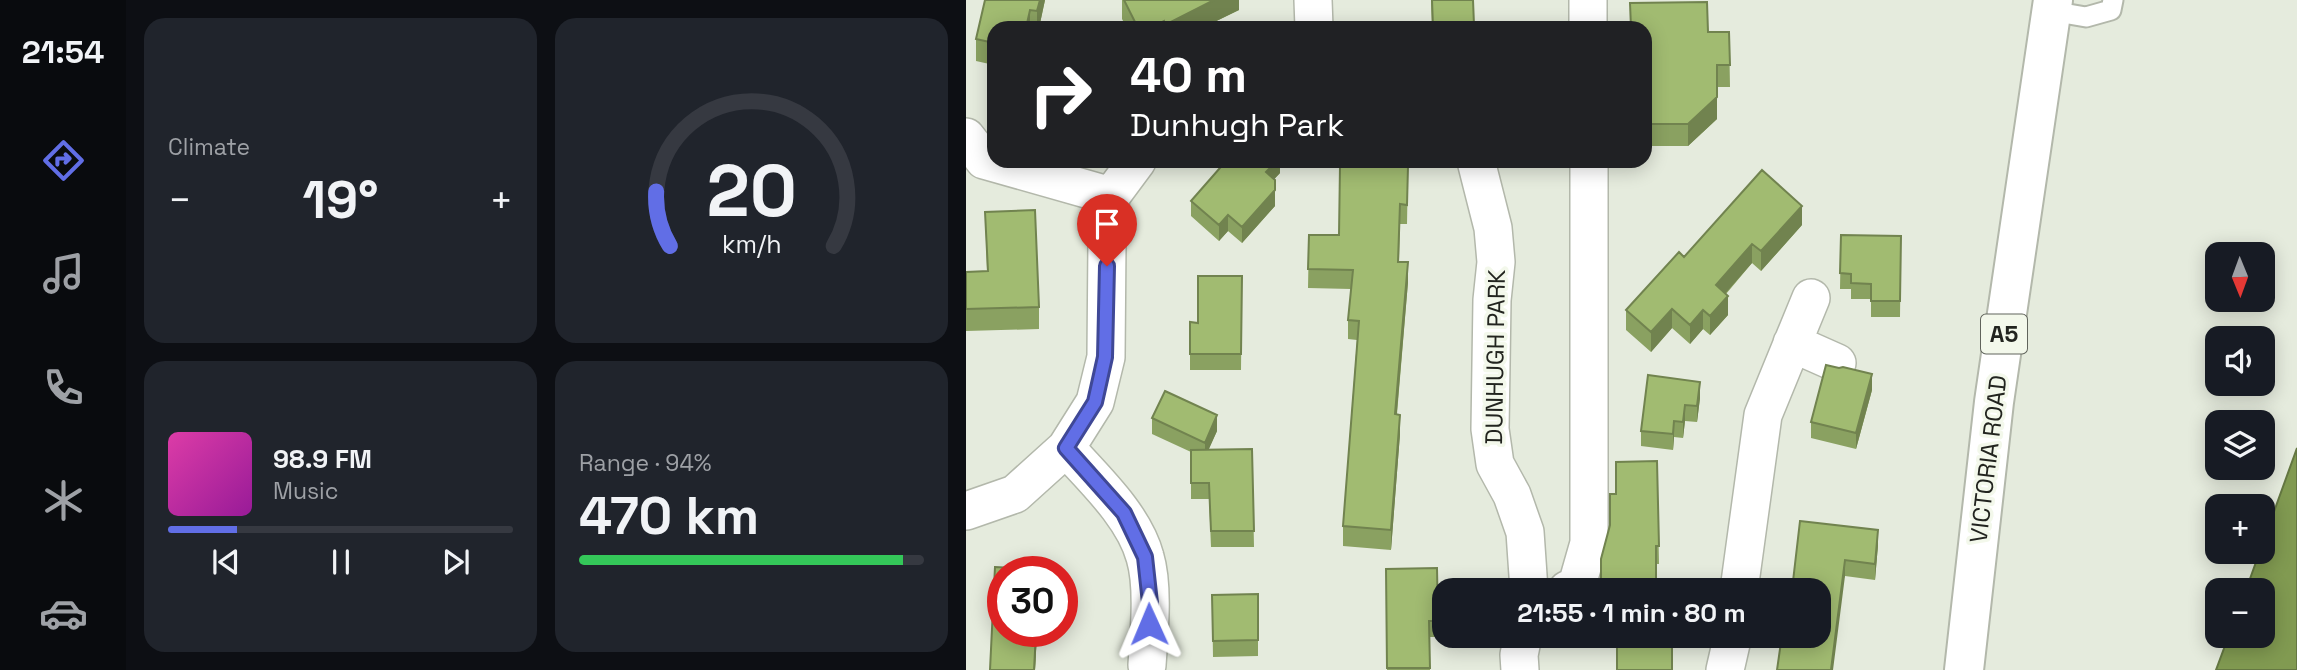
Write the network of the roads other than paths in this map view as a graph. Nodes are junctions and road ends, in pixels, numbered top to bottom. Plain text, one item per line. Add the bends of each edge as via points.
1 (1313, 0) edge
2 (1588, 0) edge
3 (2113, 0) edge
4 (2052, 6) edge
5 (1314, 21) edge
6 (1588, 21) edge
7 (966, 137) edge
8 (987, 161) edge
9 (1012, 168) edge
10 (1132, 168) edge
11 (1478, 168) edge
12 (1589, 168) edge
13 (1111, 196) junction
14 (1811, 298) dead end
15 (1792, 343) junction
16 (1837, 363) dead end
17 (1066, 448) junction
18 (966, 511) edge
19 (1528, 578) edge
20 (1579, 578) edge
21 (1741, 578) edge
22 (1520, 648) edge
23 (1730, 648) edge
24 (1147, 665) dead end
25 (1520, 670) edge
26 (1725, 670) edge
27 (1964, 670) edge

1 - 5 street
2 - 6 street
3 - 4 lane via 2111,10 2086,17
4 - 27 highway, VICTORIA ROAD / A5 via 1994,402
7 - 8 street
9 - 13 street
10 - 13 street
11 - 19 street, DUNHUGH PARK via 1493,228 1496,262 1490,429 1494,464 1525,532
12 - 20 street via 1590,524
13 - 17 street via 1105,357 1095,402
14 - 15 street
15 - 16 street
15 - 21 street via 1763,415
17 - 18 street via 1015,494
17 - 24 street via 1124,513 1145,557 1150,603
22 - 25 street
23 - 26 street

